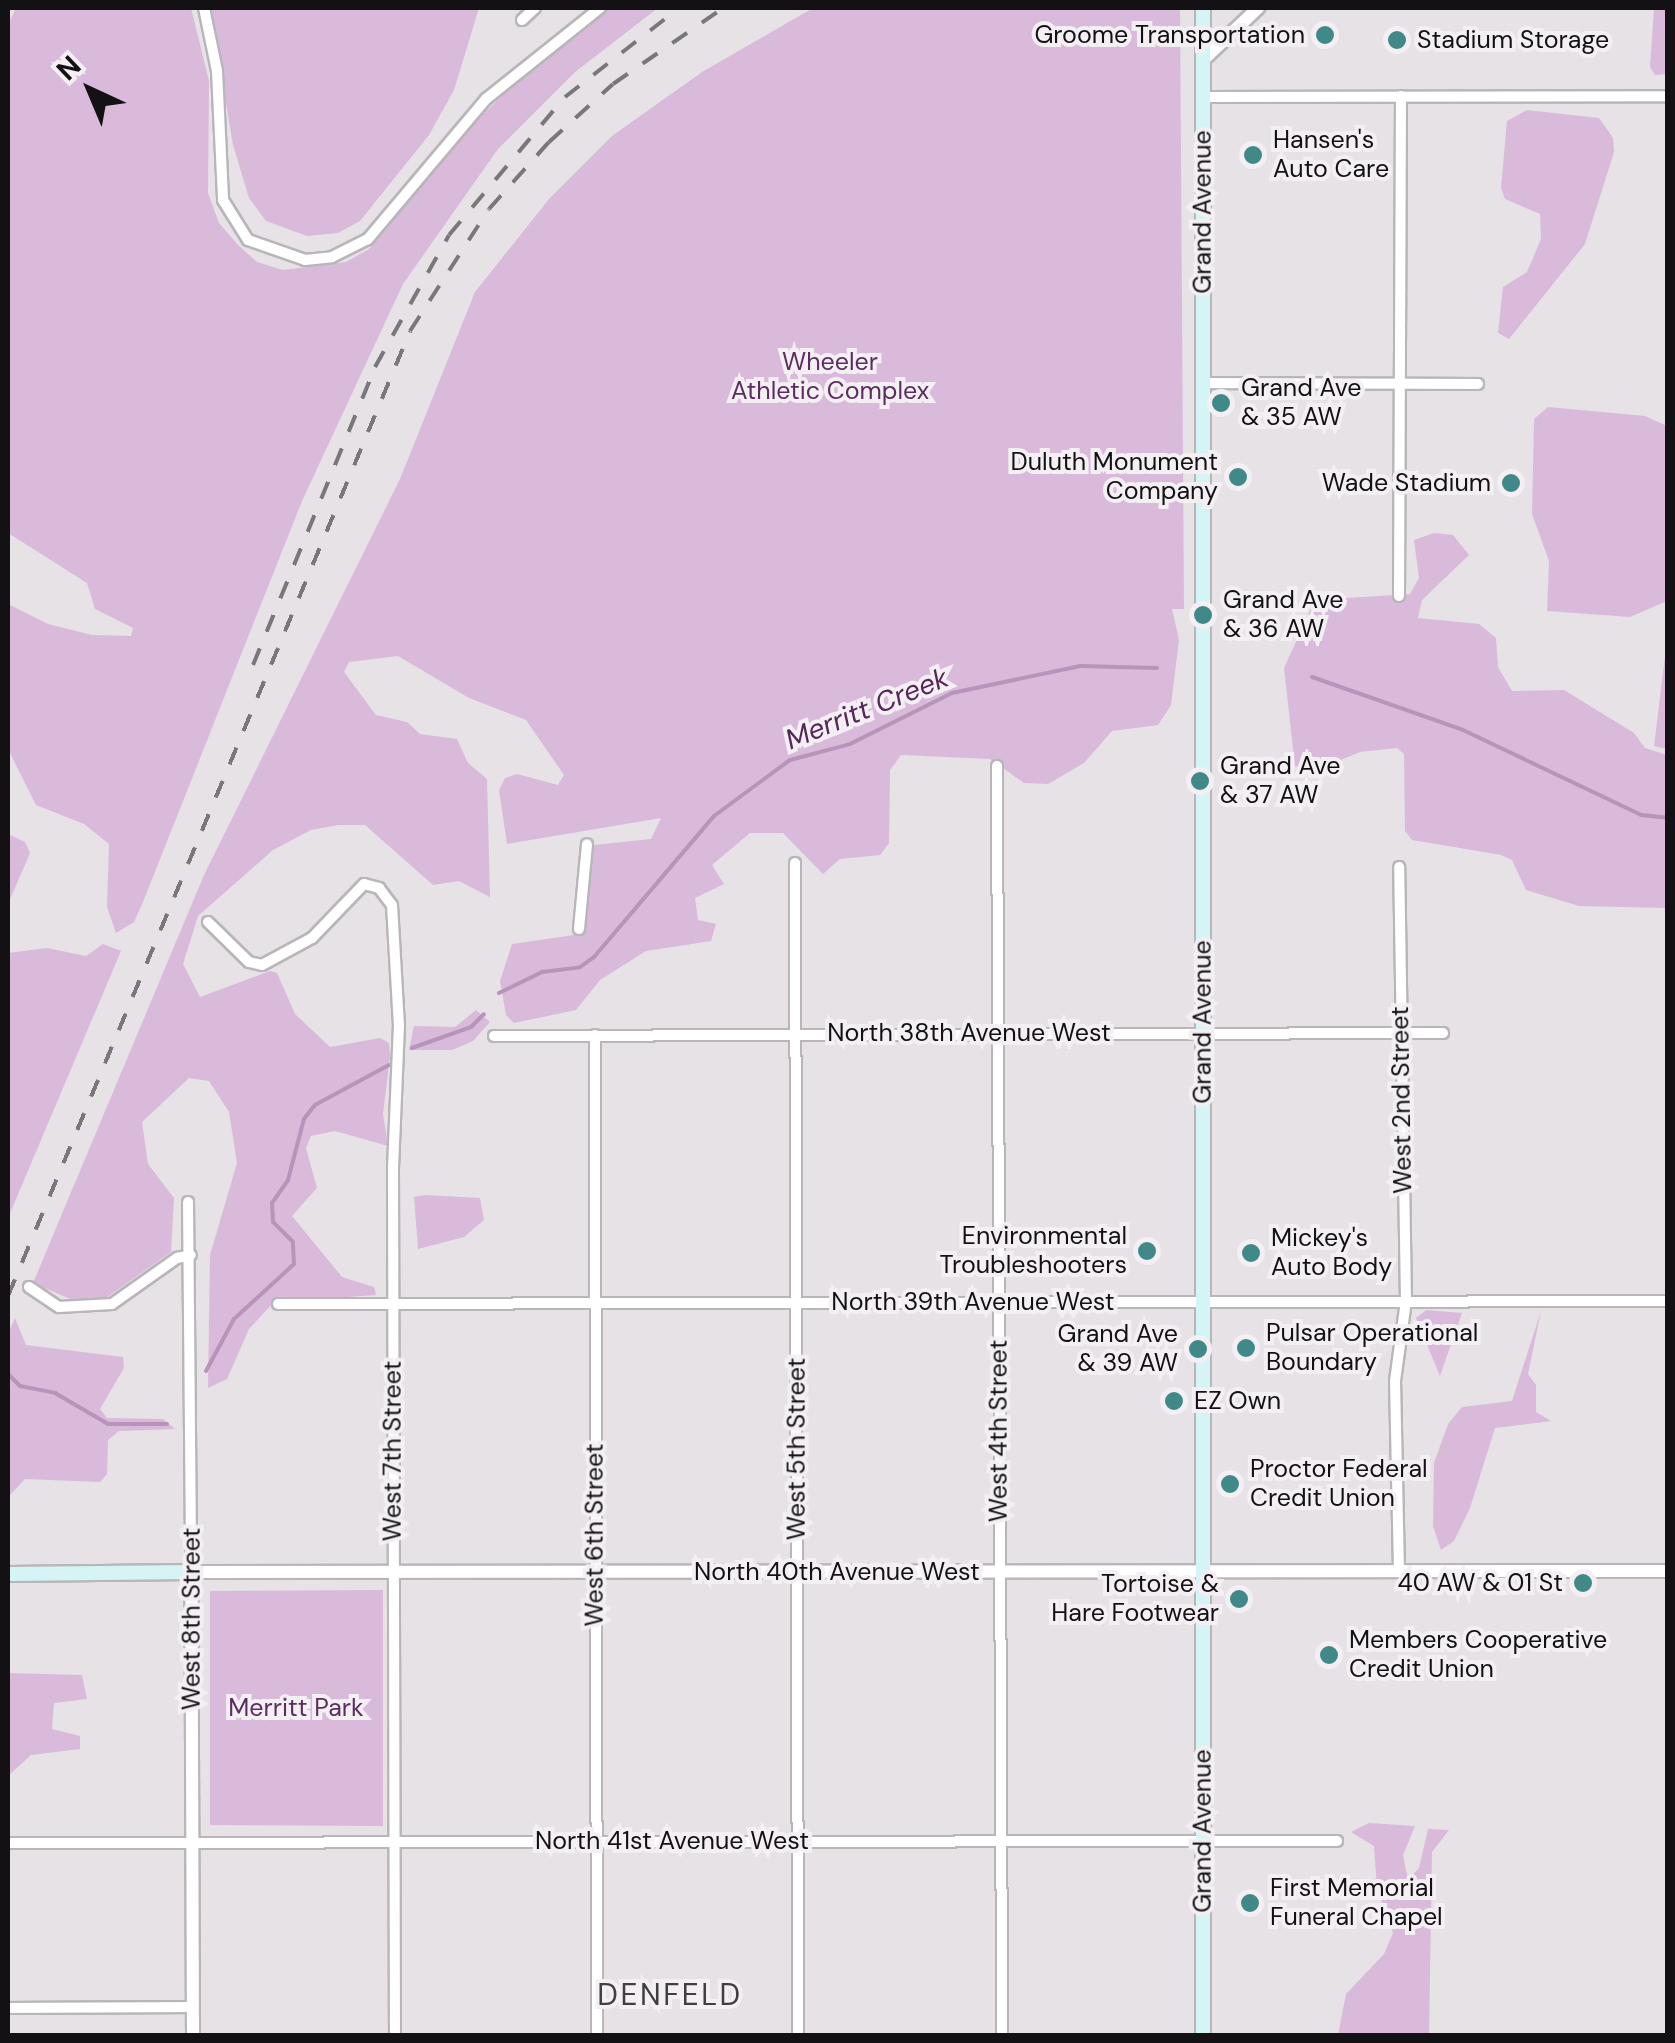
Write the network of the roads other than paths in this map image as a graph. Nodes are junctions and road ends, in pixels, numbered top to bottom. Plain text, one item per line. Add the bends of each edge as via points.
1 (204, 8) edge
2 (535, 8) edge
3 (600, 8) edge
4 (1204, 8) edge
5 (1258, 8) edge
6 (522, 20) dead end
7 (1204, 60) junction
8 (1401, 96) junction
9 (1668, 96) edge
10 (1204, 97) junction
11 (1203, 383) junction
12 (1400, 384) junction
13 (1478, 384) dead end
14 (1399, 596) dead end
15 (997, 766) dead end
16 (587, 844) dead end
17 (795, 863) dead end
18 (1400, 867) dead end
19 (208, 922) dead end
20 (579, 928) dead end
21 (1203, 1032) junction
22 (1400, 1032) junction
23 (997, 1033) junction
24 (595, 1034) junction
25 (795, 1034) junction
26 (1444, 1034) dead end
27 (494, 1036) dead end
28 (188, 1202) dead end
29 (190, 1255) junction
30 (29, 1287) dead end
31 (1406, 1301) junction
32 (1668, 1301) edge
33 (796, 1302) junction
34 (999, 1302) junction
35 (594, 1303) junction
36 (278, 1304) dead end
37 (392, 1304) junction
38 (1204, 1304) junction
39 (1204, 1571) junction
40 (1399, 1571) junction
41 (1668, 1571) edge
42 (192, 1572) junction
43 (393, 1572) junction
44 (595, 1572) junction
45 (797, 1572) junction
46 (998, 1572) junction
47 (8, 1574) edge
48 (1203, 1839) junction
49 (394, 1841) junction
50 (798, 1841) junction
51 (1000, 1841) junction
52 (1337, 1841) dead end
53 (192, 1842) junction
54 (595, 1842) junction
55 (8, 1843) edge
56 (193, 2006) junction
57 (8, 2008) edge
58 (194, 2036) edge
59 (395, 2036) edge
60 (596, 2036) edge
61 (798, 2036) edge
62 (1002, 2036) edge
63 (1204, 2036) edge

1 - 3 street via 217,72 223,200 248,240 305,260 332,257 368,239 486,99
2 - 6 street
4 - 7 main road, Grand Avenue
5 - 7 street
7 - 10 main road, Grand Avenue
8 - 9 street
8 - 10 street
8 - 12 street
10 - 11 main road, Grand Avenue
11 - 12 street
11 - 21 main road, Grand Avenue
12 - 13 street
12 - 14 street
15 - 23 street, West 4th Street
16 - 20 street
17 - 25 street, West 5th Street
18 - 22 street, West 2nd Street
19 - 37 street, West 7th Street via 249,962 274,963 312,938 364,884 379,888 392,909 399,1025
21 - 22 street, North 38th Avenue West
21 - 23 street, North 38th Avenue West
21 - 38 main road, Grand Avenue
22 - 26 street, North 38th Avenue West
22 - 31 street, West 2nd Street
23 - 25 street, North 38th Avenue West
23 - 34 street, West 4th Street
24 - 25 street, North 38th Avenue West
24 - 27 street, North 38th Avenue West
24 - 35 street, West 6th Street
25 - 33 street, West 5th Street
28 - 29 street, West 8th Street
29 - 30 street via 112,1304 60,1306
29 - 42 street, West 8th Street
31 - 32 street, North 39th Avenue West
31 - 38 street, North 39th Avenue West
31 - 40 street, West 2nd Street via 1396,1381
33 - 34 street, North 39th Avenue West
33 - 35 street, North 39th Avenue West
33 - 45 street, West 5th Street
34 - 38 street, North 39th Avenue West
34 - 46 street, West 4th Street
35 - 37 street, North 39th Avenue West
35 - 44 street, West 6th Street
36 - 37 street, North 39th Avenue West
37 - 43 street, West 7th Street
38 - 39 main road, Grand Avenue
39 - 40 street, North 40th Avenue West
39 - 46 street, North 40th Avenue West
39 - 48 main road, Grand Avenue
40 - 41 street, North 40th Avenue West
42 - 43 street, North 40th Avenue West
42 - 47 main road, North 40th Avenue West
42 - 53 street, West 8th Street
43 - 44 street, North 40th Avenue West
43 - 49 street, West 7th Street
44 - 45 street, North 40th Avenue West
44 - 54 street, West 6th Street
45 - 46 street, North 40th Avenue West
45 - 50 street, West 5th Street
46 - 51 street, West 4th Street
48 - 51 street, North 41st Avenue West
48 - 52 street, North 41st Avenue West
48 - 63 main road, Grand Avenue
49 - 53 street, North 41st Avenue West
49 - 54 street, North 41st Avenue West
49 - 59 street, West 7th Street
50 - 51 street, North 41st Avenue West
50 - 54 street, North 41st Avenue West
50 - 61 street, West 5th Street
51 - 62 street, West 4th Street
53 - 55 street, North 41st Avenue West
53 - 56 street, West 8th Street
54 - 60 street, West 6th Street
56 - 57 street
56 - 58 street, West 8th Street

